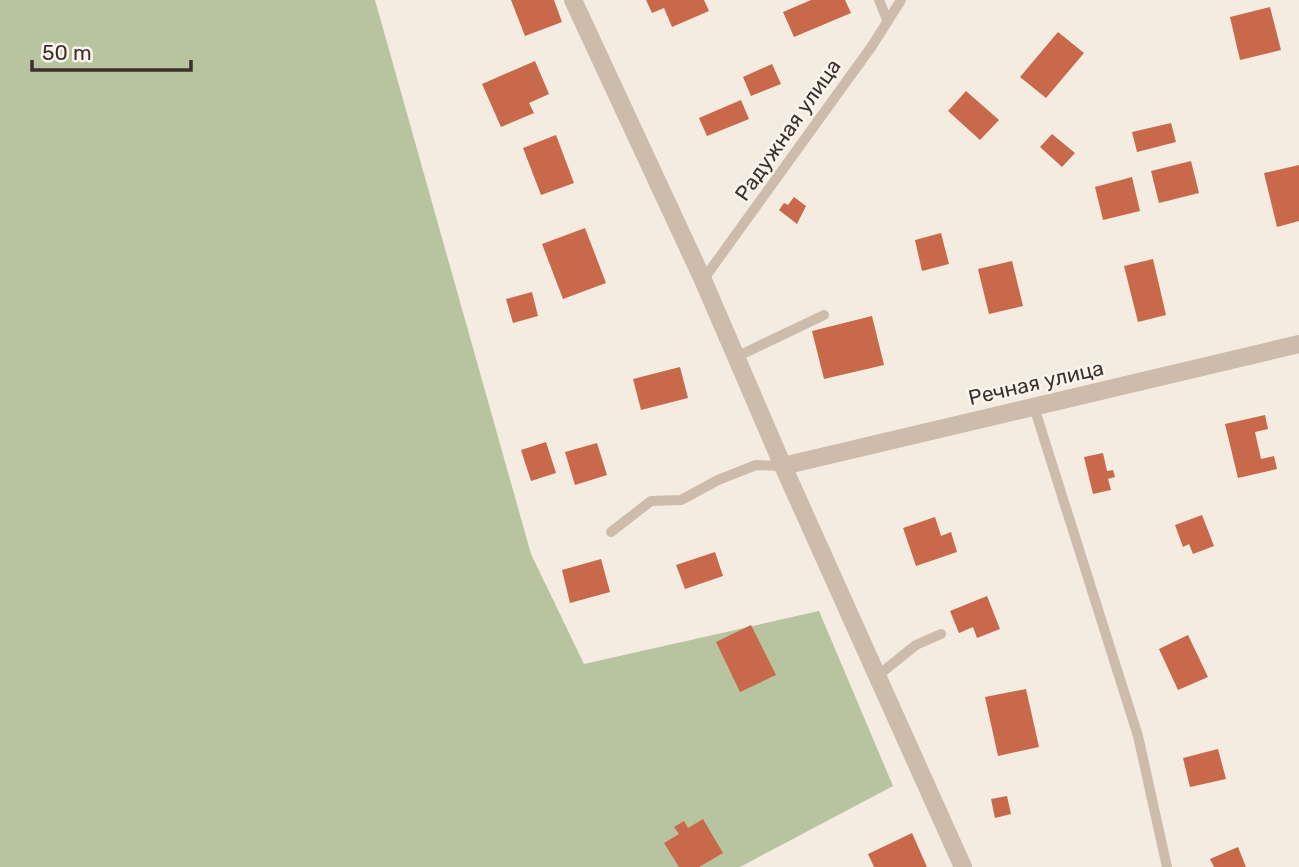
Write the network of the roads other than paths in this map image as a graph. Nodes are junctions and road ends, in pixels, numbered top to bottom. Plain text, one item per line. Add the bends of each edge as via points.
1 (573, 0) edge
2 (879, 0) edge
3 (901, 0) edge
4 (887, 20) junction
5 (703, 280) junction
6 (824, 315) dead end
7 (1299, 344) edge
8 (736, 357) junction
9 (1034, 407) junction
10 (783, 466) junction
11 (611, 532) dead end
12 (941, 634) dead end
13 (877, 677) junction
14 (964, 867) edge
15 (1167, 867) edge

1 - 5 street
2 - 4 lane
3 - 4 lane, Радужная улица
4 - 5 lane, Радужная улица
5 - 8 street
6 - 8 lane
7 - 9 street, Речная улица
8 - 10 street
9 - 10 street, Речная улица
9 - 15 lane via 1138,736
10 - 11 lane via 757,465 681,500 651,501
10 - 13 street
12 - 13 lane via 916,645
13 - 14 street

